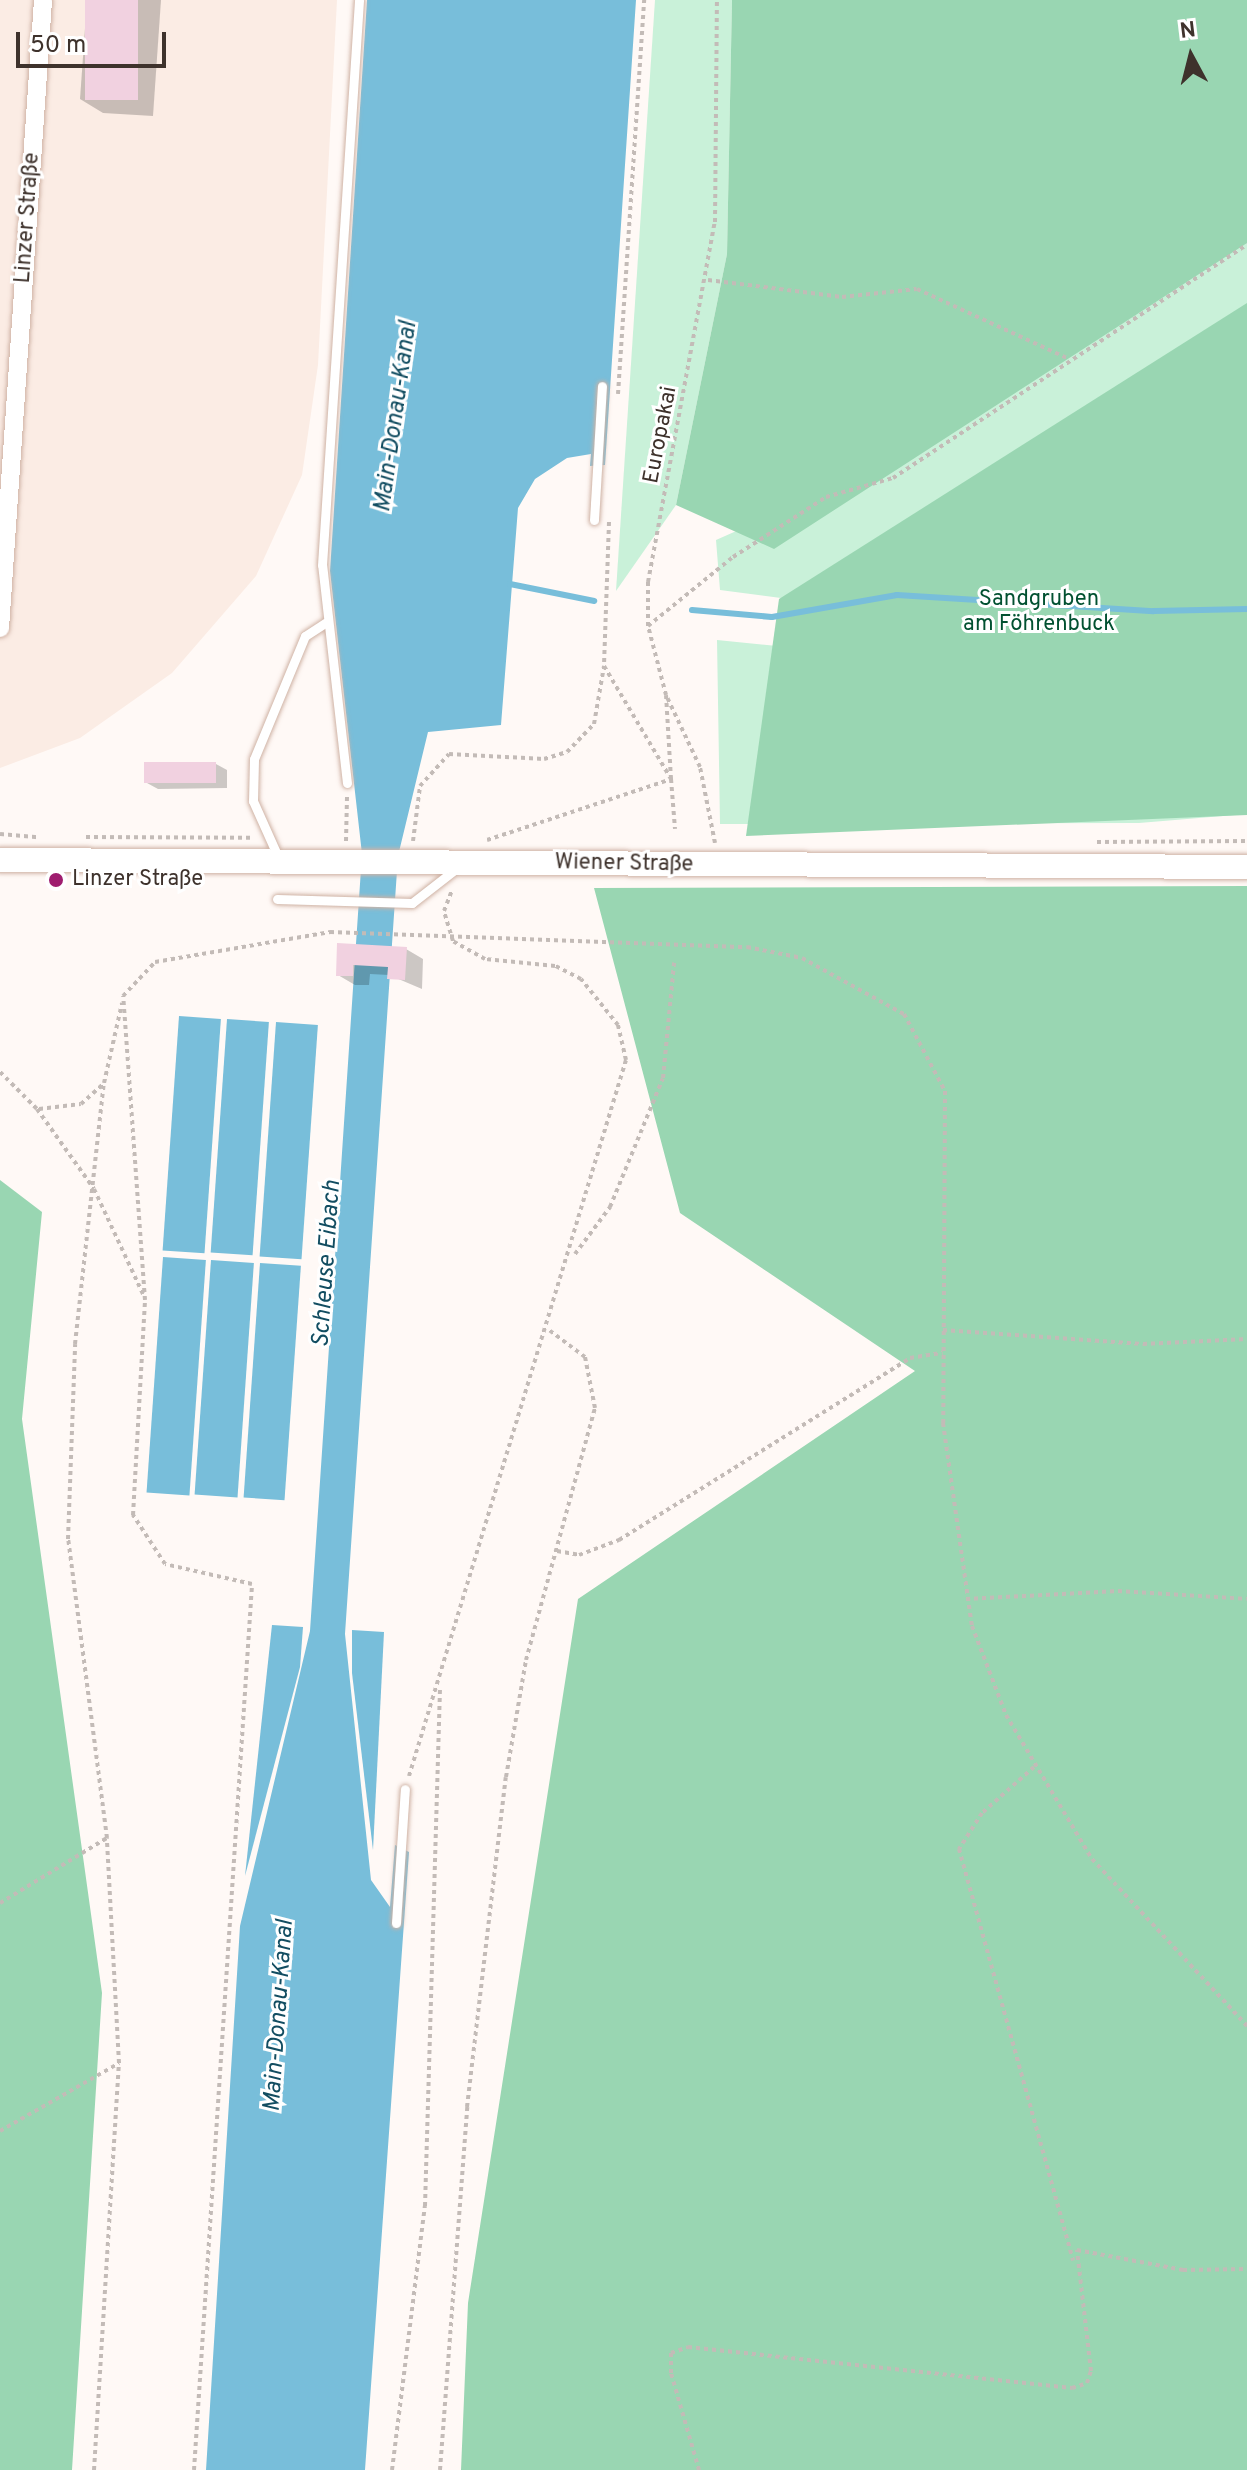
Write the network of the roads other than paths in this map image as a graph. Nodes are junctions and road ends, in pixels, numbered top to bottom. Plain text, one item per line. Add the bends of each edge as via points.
1 (43, 0) edge
2 (359, 0) edge
3 (602, 386) dead end
4 (594, 520) dead end
5 (328, 621) junction
6 (0, 628) edge
7 (347, 783) road end
8 (0, 860) edge
9 (279, 862) junction
10 (463, 864) junction
11 (1247, 867) edge
12 (277, 899) dead end
13 (405, 1789) road end
14 (396, 1923) dead end

1 - 6 street, Linzer Straße
2 - 5 lane via 322,565
3 - 4 lane
5 - 7 lane
5 - 9 lane via 305,636 254,759 253,801 277,841
8 - 9 main road, Wiener Straße
9 - 10 main road, Wiener Straße via 413,855
10 - 11 main road, Wiener Straße
10 - 12 lane via 412,903
13 - 14 lane

